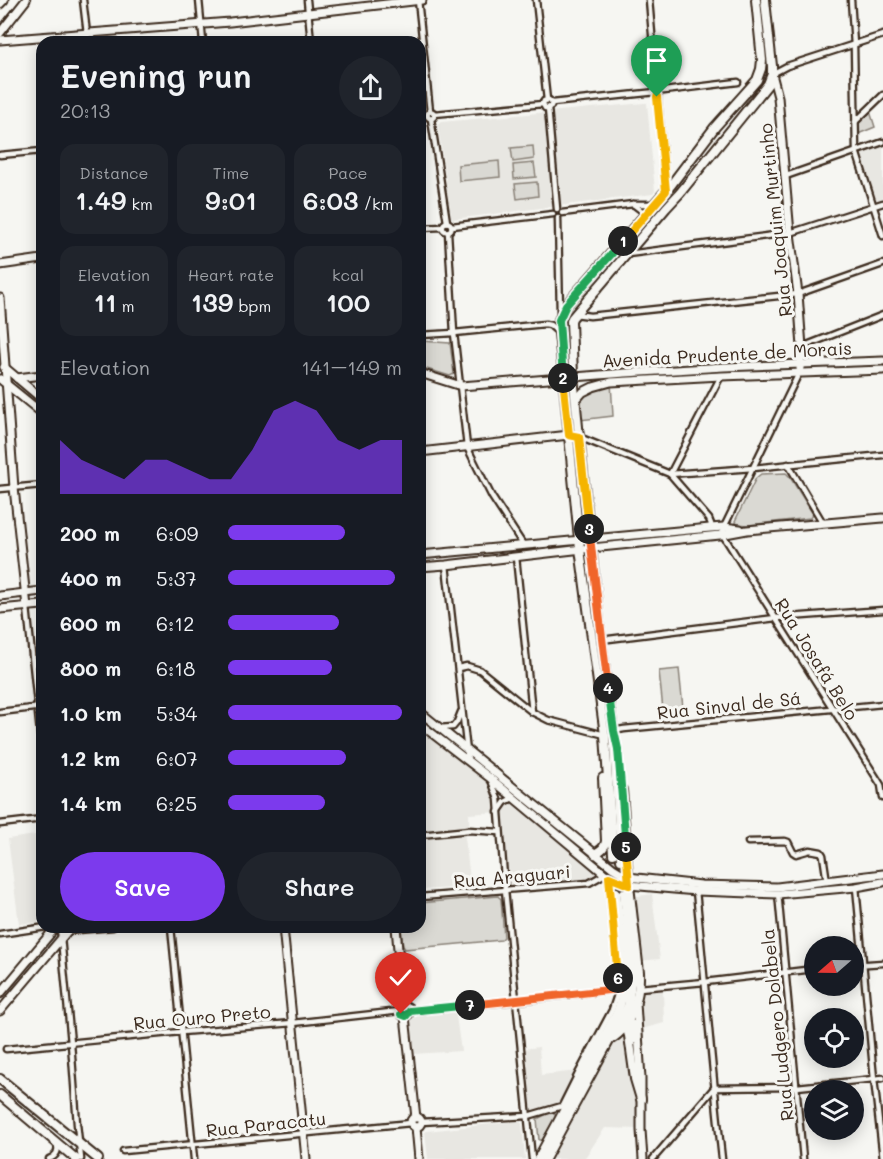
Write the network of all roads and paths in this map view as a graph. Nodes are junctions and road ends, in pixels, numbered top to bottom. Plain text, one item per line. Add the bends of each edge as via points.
1 (4, 0) edge
2 (26, 0) edge
3 (83, 0) edge
4 (199, 0) edge
5 (307, 0) edge
6 (420, 0) edge
7 (536, 0) edge
8 (649, 0) edge
9 (756, 0) edge
10 (765, 0) edge
11 (851, 0) edge
12 (0, 4) edge
13 (308, 12) junction
14 (202, 25) junction
15 (1, 32) edge
16 (883, 35) edge
17 (87, 36) edge
18 (105, 36) edge
19 (203, 36) edge
20 (310, 36) edge
21 (423, 36) edge
22 (36, 39) edge
23 (3, 40) edge
24 (854, 45) junction
25 (762, 60) junction
26 (772, 74) junction
27 (426, 77) edge
28 (738, 82) dead end
29 (656, 93) junction
30 (883, 95) edge
31 (547, 104) junction
32 (429, 115) junction
33 (855, 122) junction
34 (883, 142) edge
35 (856, 151) junction
36 (36, 152) edge
37 (0, 155) edge
38 (786, 176) junction
39 (666, 191) junction
40 (633, 204) junction
41 (654, 204) junction
42 (883, 204) edge
43 (873, 207) junction
44 (557, 209) junction
45 (553, 214) junction
46 (646, 214) junction
47 (560, 216) junction
48 (447, 222) junction
49 (452, 226) junction
50 (443, 227) junction
51 (426, 228) edge
52 (448, 232) junction
53 (790, 233) junction
54 (883, 236) edge
55 (628, 254) junction
56 (36, 260) edge
57 (883, 264) edge
58 (0, 265) edge
59 (798, 294) junction
60 (0, 298) edge
61 (575, 314) junction
62 (883, 315) edge
63 (560, 317) junction
64 (454, 333) junction
65 (559, 333) junction
66 (426, 335) edge
67 (802, 347) junction
68 (883, 361) edge
69 (2, 365) edge
70 (801, 365) junction
71 (883, 370) edge
72 (799, 373) junction
73 (426, 375) edge
74 (36, 376) edge
75 (573, 376) junction
76 (721, 376) junction
77 (563, 377) junction
78 (3, 378) edge
79 (18, 378) junction
80 (461, 386) junction
81 (36, 394) edge
82 (576, 400) junction
83 (36, 408) edge
84 (569, 435) junction
85 (579, 437) junction
86 (467, 447) junction
87 (426, 451) edge
88 (883, 455) edge
89 (788, 464) junction
90 (753, 468) junction
91 (670, 474) junction
92 (36, 486) edge
93 (14, 488) junction
94 (0, 489) edge
95 (883, 518) edge
96 (823, 523) junction
97 (724, 527) junction
98 (710, 528) junction
99 (747, 530) junction
100 (723, 535) junction
101 (591, 544) junction
102 (580, 545) junction
103 (524, 546) junction
104 (465, 552) junction
105 (426, 555) edge
106 (516, 557) junction
107 (446, 565) junction
108 (426, 567) edge
109 (36, 592) edge
110 (25, 593) junction
111 (0, 596) edge
112 (36, 606) edge
113 (27, 607) junction
114 (0, 609) edge
115 (883, 610) edge
116 (776, 618) junction
117 (601, 640) junction
118 (458, 668) junction
119 (36, 676) edge
120 (883, 704) edge
121 (36, 708) edge
122 (832, 709) junction
123 (462, 710) junction
124 (0, 712) edge
125 (532, 712) junction
126 (426, 716) edge
127 (440, 728) junction
128 (426, 729) edge
129 (614, 731) junction
130 (605, 735) junction
131 (466, 749) junction
132 (468, 761) junction
133 (490, 778) junction
134 (882, 785) edge
135 (514, 798) junction
136 (883, 798) edge
137 (498, 812) junction
138 (36, 820) edge
139 (556, 822) junction
140 (0, 824) edge
141 (500, 832) junction
142 (426, 834) edge
143 (748, 842) dead end
144 (595, 854) junction
145 (613, 854) tunnel mouth
146 (621, 860) tunnel mouth
147 (883, 874) edge
148 (607, 876) junction
149 (874, 876) junction
150 (629, 881) junction
151 (827, 882) junction
152 (883, 882) edge
153 (856, 887) junction
154 (505, 890) junction
155 (696, 891) junction
156 (778, 891) junction
157 (426, 897) edge
158 (36, 929) edge
159 (51, 933) edge
160 (64, 933) edge
161 (172, 933) edge
162 (284, 933) edge
163 (397, 933) edge
164 (0, 934) edge
165 (861, 936) edge
166 (62, 939) junction
167 (883, 963) edge
168 (864, 964) joint
169 (804, 970) edge
170 (785, 972) junction
171 (632, 976) junction
172 (705, 982) junction
173 (625, 983) junction
174 (639, 988) junction
175 (618, 989) junction
176 (0, 994) edge
177 (627, 994) dead end
178 (516, 1001) junction
179 (636, 1001) junction
180 (0, 1011) edge
181 (404, 1011) junction
182 (293, 1023) junction
183 (632, 1024) dead end
184 (624, 1027) junction
185 (181, 1032) junction
186 (611, 1039) junction
187 (71, 1043) junction
188 (6, 1049) dead end
189 (883, 1078) edge
190 (0, 1079) edge
191 (874, 1079) junction
192 (797, 1087) junction
193 (714, 1088) junction
194 (0, 1095) edge
195 (641, 1099) junction
196 (528, 1116) junction
197 (416, 1122) junction
198 (70, 1127) junction
199 (303, 1134) junction
200 (57, 1142) junction
201 (79, 1143) junction
202 (193, 1144) junction
203 (123, 1151) dead end
204 (51, 1158) edge
205 (883, 1158) edge
206 (76, 1159) edge
207 (81, 1159) edge
208 (98, 1159) edge
209 (194, 1159) edge
210 (306, 1159) edge
211 (419, 1159) edge
212 (532, 1159) edge
213 (538, 1159) edge
214 (545, 1159) edge
215 (643, 1159) edge
216 (653, 1159) edge
217 (722, 1159) edge
218 (803, 1159) edge

1 - 12 street
2 - 15 street
3 - 17 street
4 - 14 street
5 - 13 street
6 - 13 street
6 - 21 street
7 - 31 street
8 - 29 street
9 - 25 main road
10 - 26 main road
11 - 24 street
13 - 14 street
13 - 20 street
14 - 18 street
14 - 19 street
15 - 23 street
16 - 24 street
22 - 23 street
24 - 26 street
24 - 33 street
25 - 26 main road
25 - 39 main road via 757,80
26 - 38 street, Rua Joaquim Murtinho
26 - 55 main road via 740,120
27 - 32 street
28 - 29 street
29 - 31 street
29 - 39 street
30 - 33 street
31 - 32 street
31 - 44 street
32 - 48 street
33 - 35 street
34 - 35 street
35 - 38 street
35 - 43 street
36 - 37 street
38 - 53 street, Rua Joaquim Murtinho
39 - 41 main road
40 - 41 street
40 - 46 street
40 - 47 street
41 - 46 main road
42 - 43 street
43 - 53 street
43 - 54 street
44 - 45 street
44 - 47 street
45 - 47 street
45 - 49 street
46 - 63 main road via 566,305
47 - 63 street
48 - 49 street
48 - 50 street
49 - 52 street
50 - 51 street
50 - 52 street
52 - 64 street
53 - 55 street
53 - 59 street, Rua Joaquim Murtinho
55 - 61 main road
56 - 58 street
57 - 59 street
59 - 61 street via 590,316
59 - 67 street, Rua Joaquim Murtinho
60 - 69 street
61 - 75 main road via 570,326
62 - 67 street
63 - 65 main road
64 - 65 street via 545,324
64 - 66 street
64 - 80 street
65 - 77 main road
67 - 70 street, Rua Joaquim Murtinho
68 - 70 street, Avenida Prudente de Morais
69 - 78 street
69 - 79 street
70 - 72 street, Rua Joaquim Murtinho
70 - 75 street, Avenida Prudente de Morais
71 - 72 street, Avenida Prudente de Morais
72 - 76 street, Avenida Prudente de Morais
72 - 90 street
73 - 80 street
74 - 79 street
75 - 77 street, Avenida Prudente de Morais
75 - 82 main road
76 - 82 street, Avenida Prudente de Morais via 611,382 583,392
76 - 91 street
77 - 80 street, Avenida Prudente de Morais
77 - 84 main road
78 - 79 street
78 - 83 street
78 - 93 street
79 - 81 street
80 - 86 street
82 - 85 main road
84 - 85 street
84 - 86 street
84 - 102 main road
85 - 91 street
85 - 101 main road
86 - 87 street
86 - 103 street via 492,497
88 - 89 street
89 - 90 street
89 - 96 street
90 - 91 street
90 - 97 street
91 - 98 street via 709,519
92 - 93 street
93 - 94 street
93 - 110 street
95 - 96 street
96 - 99 street
97 - 98 street
97 - 99 street
97 - 100 street
98 - 101 street
99 - 100 street
100 - 101 street
100 - 116 street, Rua Josafá Belo
101 - 102 street
101 - 117 main road
102 - 103 street
102 - 106 street
102 - 130 main road
103 - 104 street
104 - 105 street
104 - 107 street
106 - 107 street
106 - 125 street
107 - 108 street
107 - 118 street
109 - 110 street
110 - 111 street
110 - 113 street
112 - 113 street
113 - 114 street
113 - 119 street
115 - 116 street
116 - 117 street
116 - 122 street, Rua Josafá Belo
117 - 129 main road
118 - 123 street
118 - 125 street via 480,670
120 - 122 street, Rua Sinval de Sá
121 - 124 street
122 - 129 street, Rua Sinval de Sá
122 - 134 street, Rua Josafá Belo
123 - 127 street via 453,727
123 - 131 street
125 - 130 street
126 - 127 street
127 - 131 street
128 - 132 street
129 - 146 main road
129 - 150 main road
130 - 144 main road via 602,775 606,846
130 - 145 main road
131 - 132 street
131 - 139 street
132 - 133 street
133 - 135 street
133 - 137 street
134 - 136 street, Rua Josafá Belo
135 - 137 street
135 - 139 street
135 - 148 street
137 - 141 street
138 - 140 street
139 - 144 street
141 - 142 street
141 - 154 street
143 - 151 street via 785,841 796,854 821,852
144 - 150 street
147 - 149 street
148 - 150 street
148 - 154 street, Rua Araguari via 589,883
148 - 175 street
149 - 151 street
149 - 153 street via 859,881
150 - 155 street
150 - 156 street
150 - 174 main road
151 - 156 street
152 - 153 street
153 - 156 street
153 - 165 street
154 - 157 street, Rua Araguari
154 - 178 street
155 - 156 street
155 - 172 street
156 - 170 street, Rua Ludgero Dolabela
158 - 164 street
159 - 176 street
160 - 166 street
161 - 185 street
162 - 182 street
163 - 181 street
166 - 180 street
166 - 187 street
167 - 168 street
168 - 191 street
169 - 170 street
170 - 172 street
170 - 192 street, Rua Ludgero Dolabela
171 - 173 main road via 620,892
171 - 179 street
171 - 186 main road via 628,1006
172 - 174 street
172 - 193 street
173 - 177 street
173 - 213 main road via 617,1013
174 - 179 main road
175 - 178 street, Rua Ouro Preto
175 - 196 street, Rua Paracatu via 612,1010 562,1106
178 - 181 street, Rua Ouro Preto
178 - 196 street
179 - 184 main road
179 - 195 street
181 - 182 street, Rua Ouro Preto
181 - 197 street
182 - 185 street, Rua Ouro Preto
182 - 199 street
183 - 195 street
184 - 186 main road
184 - 195 main road
185 - 187 street, Rua Ouro Preto
185 - 202 street
186 - 214 main road
187 - 188 street, Rua Ouro Preto
187 - 198 street
189 - 191 street
190 - 198 main road
191 - 192 street
191 - 205 street
192 - 193 street
192 - 218 street, Rua Ludgero Dolabela
193 - 216 street
193 - 217 street
194 - 200 main road
195 - 215 street
196 - 197 street, Rua Paracatu
196 - 212 street
197 - 199 street, Rua Paracatu
197 - 211 street
198 - 201 main road
198 - 201 street
199 - 202 street, Rua Paracatu
199 - 210 street
200 - 204 street via 58,1152
200 - 206 main road
201 - 207 street
201 - 208 main road
202 - 203 street, Rua Paracatu
202 - 209 street

